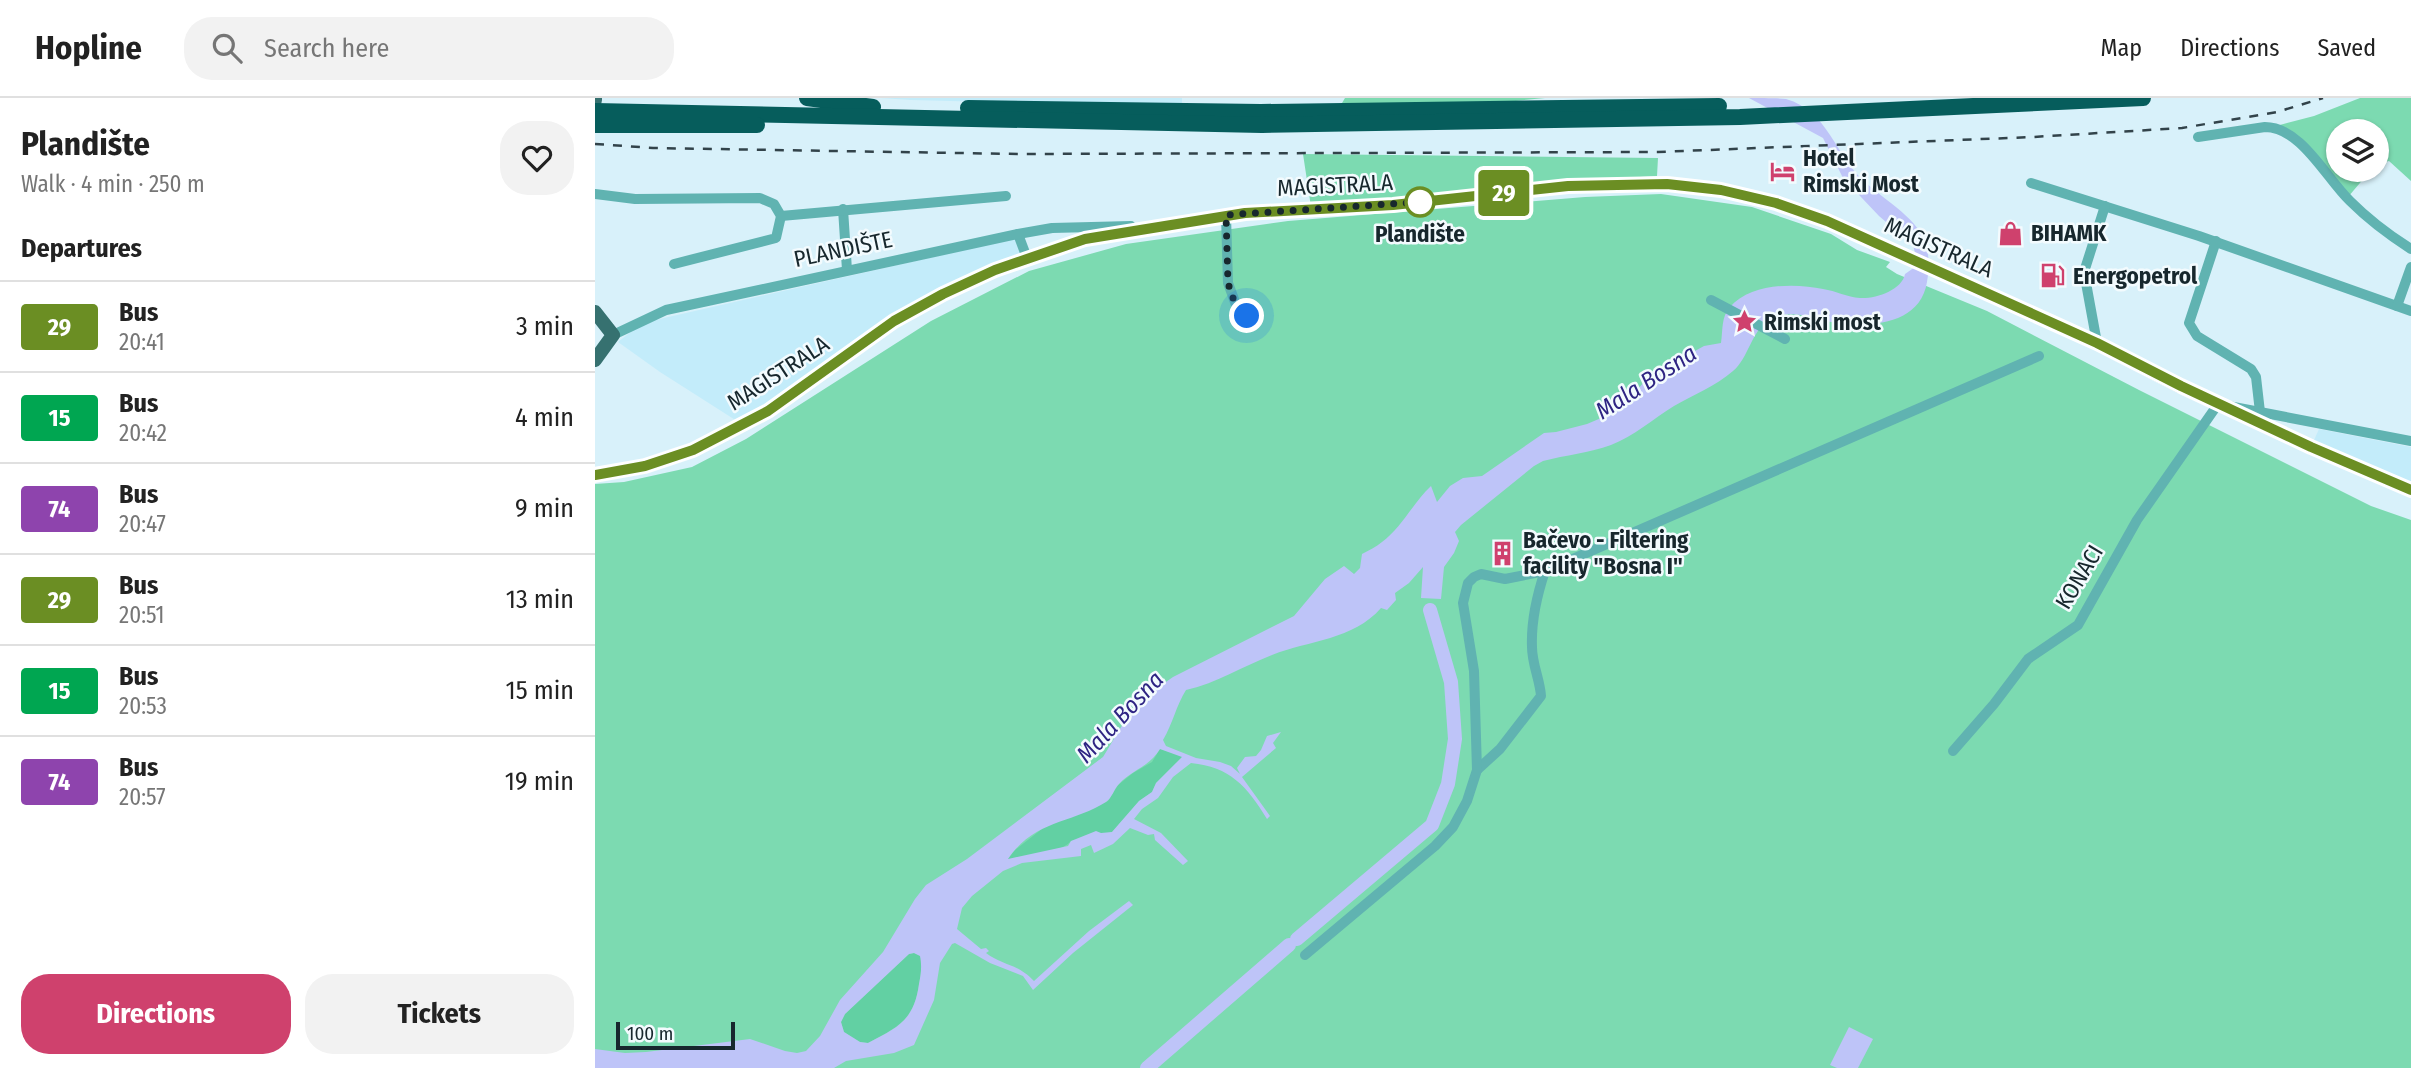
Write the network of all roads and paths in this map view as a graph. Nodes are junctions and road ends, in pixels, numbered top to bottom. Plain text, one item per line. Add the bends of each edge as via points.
1 (807, 98) edge
2 (1934, 98) edge
3 (2143, 98) edge
4 (600, 104) edge
5 (1819, 108) junction
6 (873, 112) junction
7 (595, 125) edge
8 (2198, 136) dead end
9 (2031, 183) dead end
10 (595, 194) edge
11 (1006, 196) dead end
12 (2105, 206) junction
13 (843, 209) junction
14 (1226, 215) junction
15 (781, 216) junction
16 (1161, 225) junction
17 (1018, 234) junction
18 (2216, 242) junction
19 (2411, 249) edge
20 (1027, 258) junction
21 (674, 264) dead end
22 (2411, 267) edge
23 (847, 270) junction
24 (1710, 300) dead end
25 (2397, 306) junction
26 (2411, 311) edge
27 (596, 313) edge
28 (1247, 316) dead end
29 (613, 335) junction
30 (1786, 339) dead end
31 (2097, 343) junction
32 (2039, 356) dead end
33 (595, 360) edge
34 (2218, 404) junction
35 (2260, 412) junction
36 (2411, 441) edge
37 (595, 475) edge
38 (2411, 490) edge
39 (1545, 571) junction
40 (1953, 751) dead end
41 (1477, 770) junction
42 (1305, 955) dead end

1 - 6 highway
2 - 5 highway
3 - 5 highway
4 - 6 highway
5 - 6 highway via 1255,118
6 - 7 highway via 804,125
8 - 19 street via 2266,127 2286,132 2379,229
9 - 12 street
10 - 15 street via 635,199 760,198 774,204
11 - 13 street
12 - 18 street
12 - 31 street via 2084,272
13 - 15 street
13 - 23 street
14 - 16 main road, MAGISTRALA
14 - 28 street via 1228,283 1238,313
14 - 31 main road, MAGISTRALA via 1393,205 1568,186 1667,184 1721,190 1827,221
15 - 21 street via 776,238
16 - 17 street, PLANDIŠTE
16 - 20 main road, MAGISTRALA via 1085,239
17 - 20 street
17 - 23 street, PLANDIŠTE
18 - 25 street
18 - 35 street via 2189,323 2197,336 2251,369
20 - 37 main road, MAGISTRALA via 894,321 768,411 693,450 645,466
22 - 25 street
23 - 29 street, PLANDIŠTE via 666,310
24 - 30 street
25 - 26 street
27 - 29 main road
29 - 33 main road, PLANDIŠTE
31 - 34 main road, MAGISTRALA
32 - 39 street
34 - 35 street
34 - 38 main road, MAGISTRALA
34 - 40 street, KONACI via 2137,520 2078,625 2028,659
35 - 36 street
39 - 41 street via 1532,649 1541,696 1500,749
39 - 41 street via 1505,579 1481,574 1468,583 1463,603 1474,671
41 - 42 street via 1453,827

